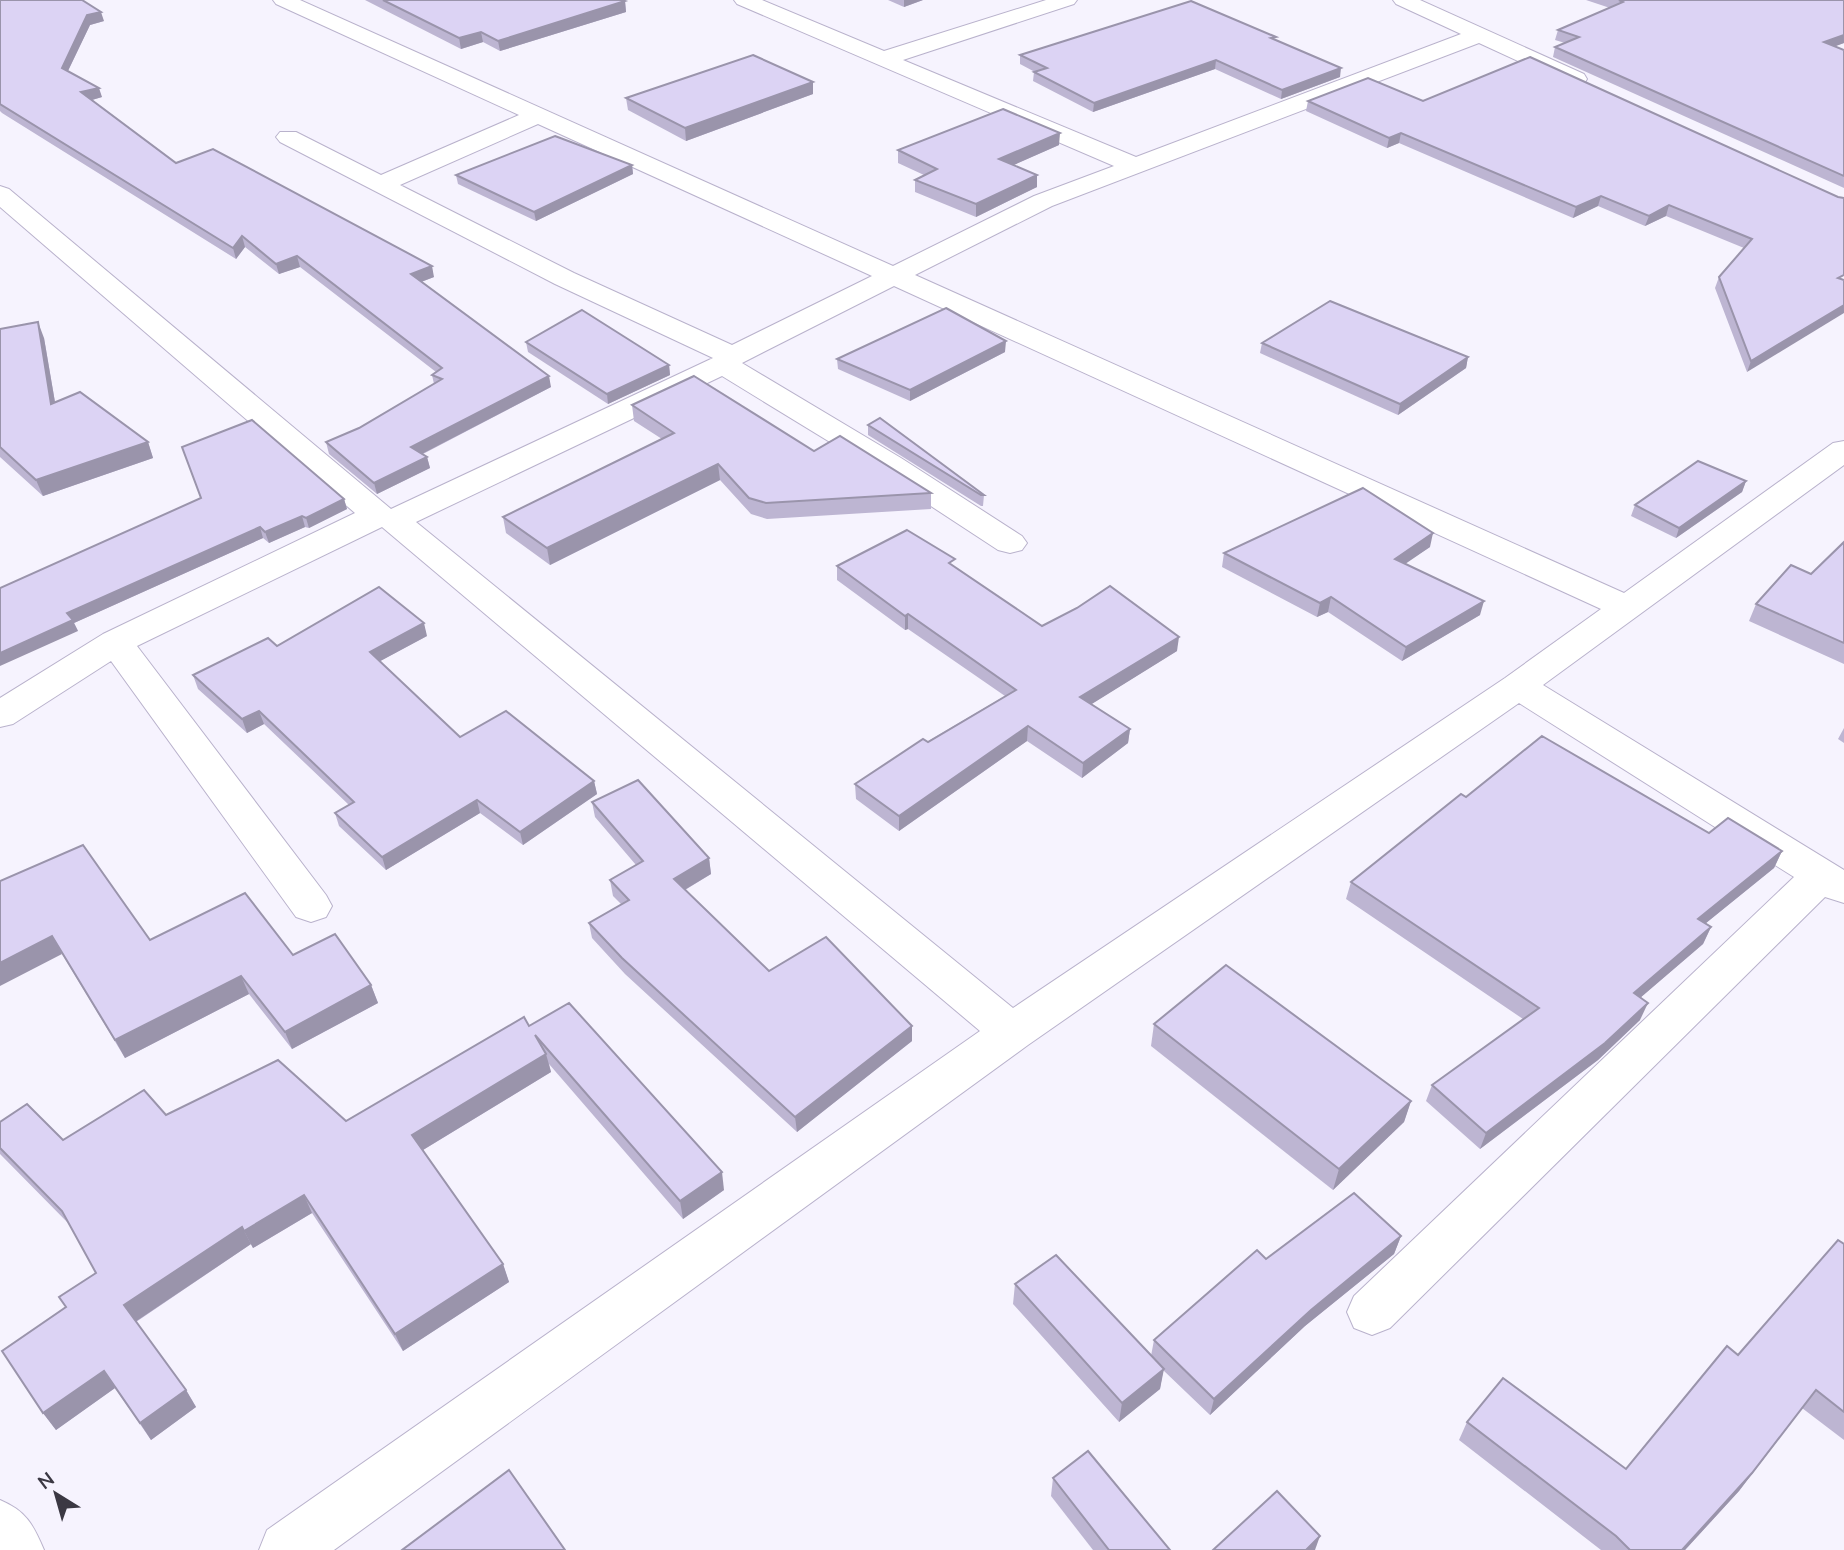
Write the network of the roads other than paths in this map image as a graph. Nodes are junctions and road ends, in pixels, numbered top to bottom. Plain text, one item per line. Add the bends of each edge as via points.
1 (284, 0) edge
2 (744, 0) edge
3 (1067, 0) edge
4 (1403, 0) edge
5 (1479, 35) junction
6 (883, 60) junction
7 (1592, 86) edge
8 (540, 115) junction
9 (288, 137) dead end
10 (1133, 165) junction
11 (380, 184) junction
12 (0, 194) edge
13 (894, 276) junction
14 (728, 360) junction
15 (1844, 450) edge
16 (386, 517) junction
17 (1010, 543) dead end
18 (1626, 607) junction
19 (116, 642) junction
20 (1518, 686) junction
21 (0, 715) edge
22 (1833, 883) edge
23 (311, 906) dead end
24 (1012, 1032) junction
25 (1372, 1312) dead end
26 (0, 1528) edge
27 (16, 1550) edge
28 (287, 1550) edge

1 - 8 street
2 - 6 street
3 - 6 street
4 - 5 street
5 - 7 street
5 - 10 street
6 - 10 street
8 - 11 street
8 - 13 street
9 - 11 street
10 - 13 street via 1043,201
11 - 14 street
12 - 16 street
13 - 14 street
13 - 18 street
14 - 16 street
14 - 17 street
15 - 18 street
16 - 19 street
16 - 24 street
18 - 20 street
19 - 21 street
19 - 23 street
20 - 22 street
20 - 24 street
22 - 25 street
24 - 28 street
26 - 27 street

